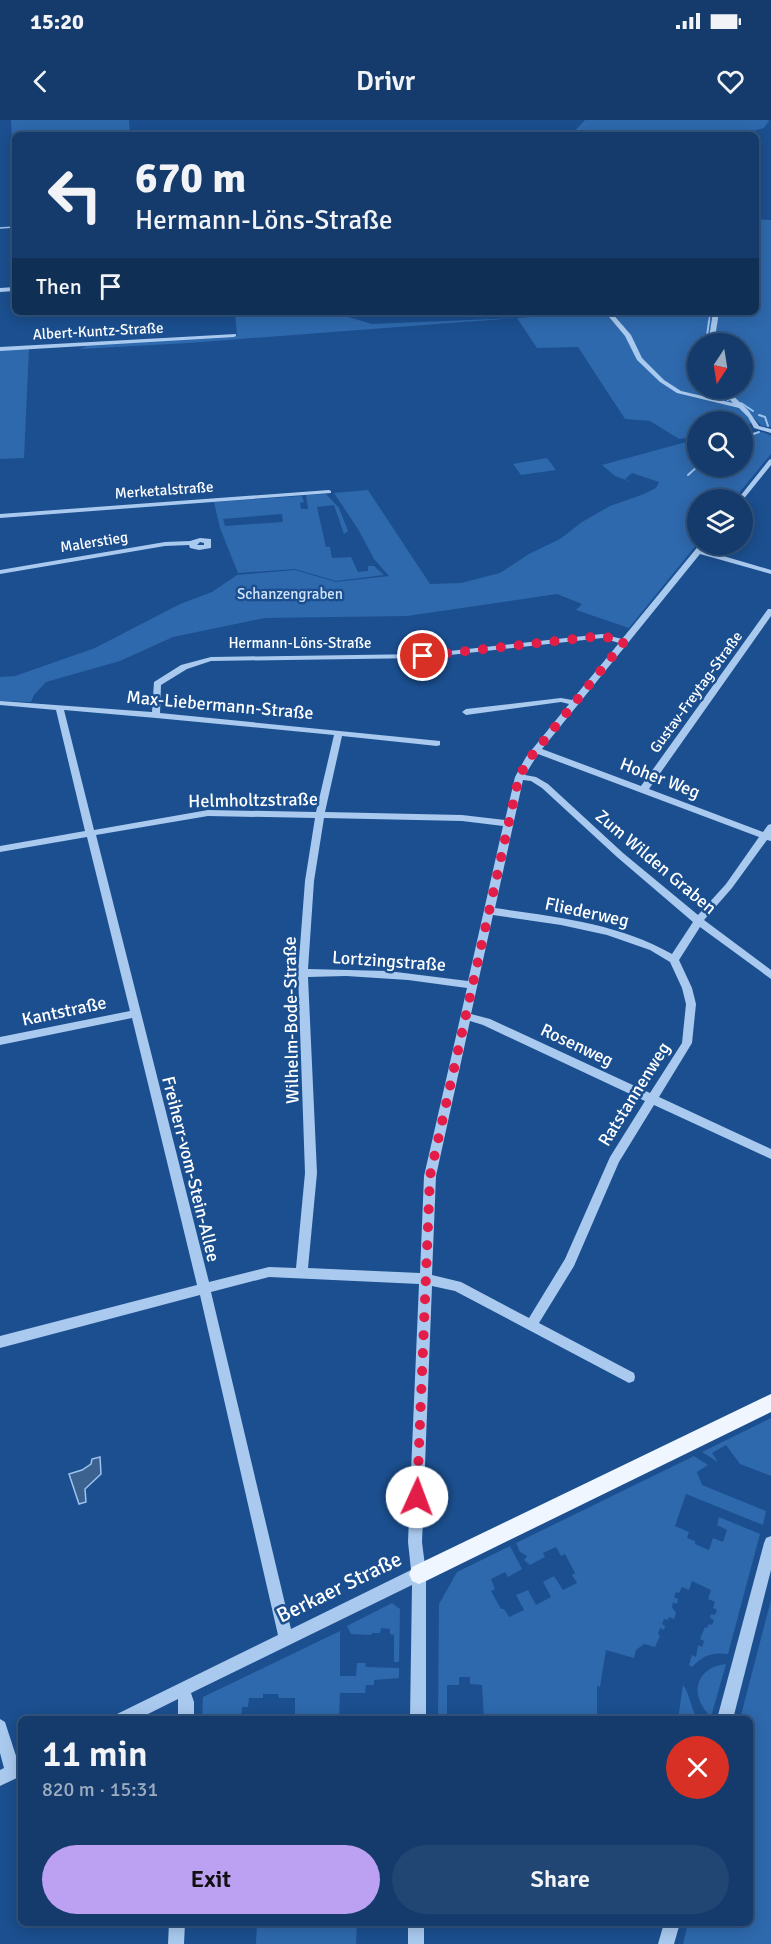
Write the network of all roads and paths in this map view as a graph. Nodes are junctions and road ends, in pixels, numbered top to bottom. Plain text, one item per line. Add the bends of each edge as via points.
1 (611, 315) edge
2 (716, 315) edge
3 (713, 333) edge
4 (234, 335) dead end
5 (0, 349) edge
6 (732, 399) edge
7 (739, 406) junction
8 (771, 431) edge
9 (769, 465) edge
10 (749, 489) edge
11 (329, 492) dead end
12 (0, 516) edge
13 (192, 543) dead end
14 (695, 555) edge
15 (721, 555) edge
16 (0, 572) edge
17 (771, 572) edge
18 (771, 611) edge
19 (624, 642) junction
20 (0, 703) edge
21 (574, 703) junction
22 (59, 707) junction
23 (466, 712) dead end
24 (156, 715) junction
25 (339, 733) junction
26 (437, 743) dead end
27 (536, 750) junction
28 (519, 777) junction
29 (644, 789) junction
30 (318, 814) junction
31 (509, 824) junction
32 (91, 832) junction
33 (769, 833) edge
34 (0, 849) edge
35 (489, 911) junction
36 (700, 922) junction
37 (674, 960) junction
38 (303, 973) junction
39 (771, 975) edge
40 (472, 985) junction
41 (134, 1014) junction
42 (465, 1016) junction
43 (0, 1041) edge
44 (651, 1098) junction
45 (771, 1154) edge
46 (302, 1272) junction
47 (426, 1279) junction
48 (203, 1288) junction
49 (531, 1324) junction
50 (0, 1342) edge
51 (628, 1377) dead end
52 (771, 1403) edge
53 (771, 1544) edge
54 (419, 1574) junction
55 (286, 1639) junction
56 (182, 1690) junction
57 (128, 1716) edge
58 (186, 1716) edge
59 (418, 1716) edge
60 (726, 1716) edge
61 (0, 1727) edge
62 (11, 1772) edge
63 (177, 1926) edge
64 (416, 1926) edge
65 (671, 1926) edge
66 (176, 1944) edge
67 (416, 1944) edge
68 (666, 1944) edge

1 - 7 street via 628,335 639,359 662,381 679,392
2 - 3 street
4 - 5 street, Albert-Kuntz-Straße
6 - 7 street
7 - 8 street via 752,417 756,427
9 - 10 street
11 - 12 street, Merketalstraße
13 - 16 street, Malerstieg via 165,544
14 - 19 street
15 - 17 street
18 - 29 street, Gustav-Freytag-Straße
19 - 21 street
19 - 24 street, Hermann-Löns-Straße via 602,636 423,656 211,658 184,666 157,684
20 - 22 street, Max-Liebermann-Straße
21 - 23 street via 561,700
21 - 27 street
22 - 24 street, Max-Liebermann-Straße
22 - 32 street, Freiherr-vom-Stein-Allee
24 - 25 street, Max-Liebermann-Straße
25 - 26 street, Max-Liebermann-Straße
25 - 30 street, Wilhelm-Bode-Straße
27 - 28 street
27 - 29 street, Hoher Weg
28 - 31 street
28 - 36 street, Zum Wilden Graben via 545,786 588,828
29 - 33 street, Hoher Weg
30 - 31 street, Helmholtzstraße via 462,818
30 - 32 street, Helmholtzstraße via 208,813
30 - 38 street, Wilhelm-Bode-Straße
31 - 35 street
32 - 34 street, Helmholtzstraße
32 - 41 street, Freiherr-vom-Stein-Allee
33 - 36 street
35 - 37 street, Fliederweg via 613,932 656,948
35 - 40 street
36 - 37 street
36 - 39 street, Zum Wilden Graben
37 - 44 street, Ratstannenweg via 691,1005 687,1043
38 - 40 street, Lortzingstraße via 403,974
38 - 46 street, Wilhelm-Bode-Straße via 312,1160
40 - 42 street
41 - 43 street, Kantstraße
41 - 48 street, Freiherr-vom-Stein-Allee
42 - 44 street, Rosenweg
42 - 47 street via 430,1176
44 - 45 street, Rosenweg
44 - 49 street, Ratstannenweg via 614,1160 570,1262
46 - 47 street
46 - 48 street via 269,1272
47 - 49 street via 457,1286
47 - 54 street via 415,1542
48 - 50 street
48 - 55 street, Freiherr-vom-Stein-Allee
49 - 51 street
52 - 54 main road, Berkaer Straße
53 - 60 street
54 - 55 street, Berkaer Straße
54 - 59 street
55 - 56 street, Berkaer Straße
56 - 57 street, Berkaer Straße
56 - 58 street via 187,1702
61 - 62 street
63 - 66 street
64 - 67 street
65 - 68 street

